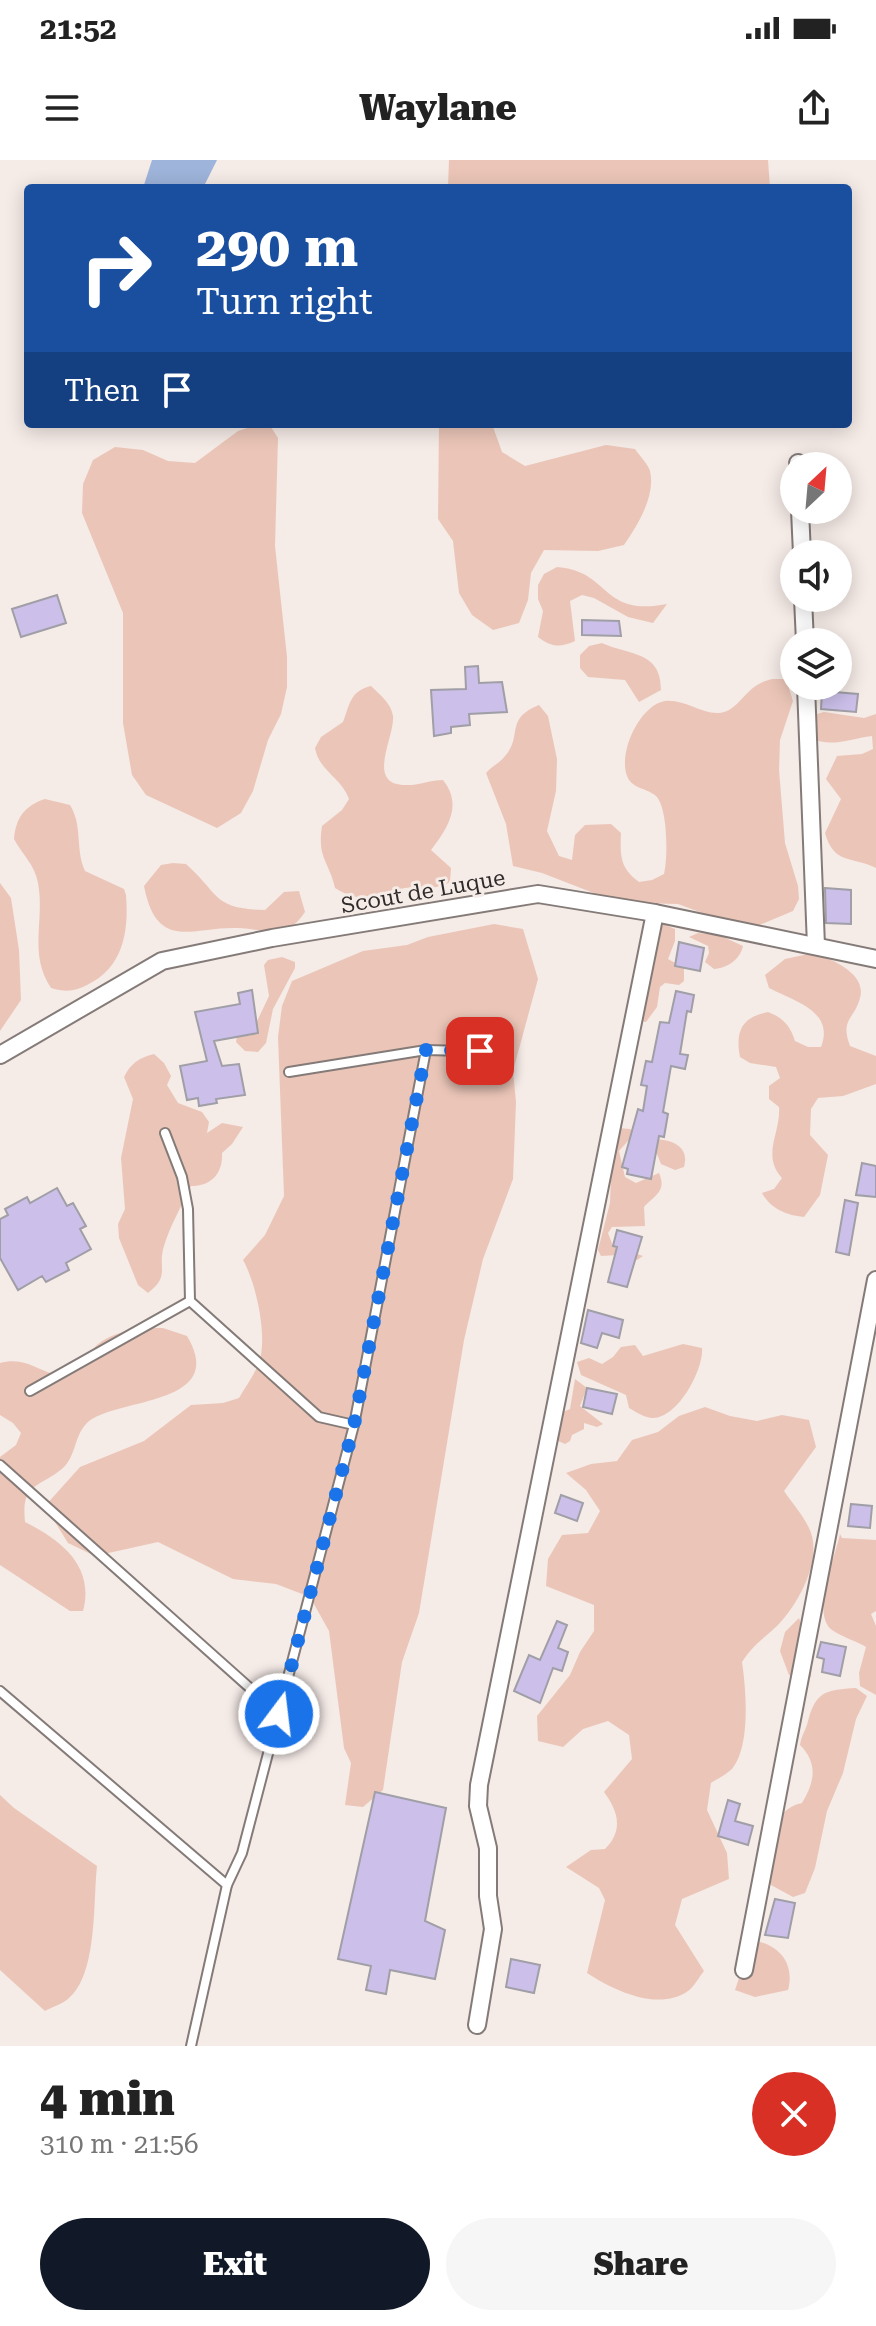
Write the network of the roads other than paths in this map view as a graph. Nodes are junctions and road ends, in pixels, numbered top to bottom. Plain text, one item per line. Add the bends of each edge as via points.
1 (807, 700) edge
2 (655, 913) junction
3 (816, 946) junction
4 (876, 959) edge
5 (426, 1050) junction
6 (507, 1052) dead end
7 (0, 1055) edge
8 (289, 1072) dead end
9 (165, 1133) dead end
10 (876, 1280) edge
11 (190, 1301) junction
12 (30, 1391) dead end
13 (354, 1425) junction
14 (0, 1465) edge
15 (0, 1691) edge
16 (279, 1714) junction
17 (227, 1885) junction
18 (744, 1970) dead end
19 (477, 2025) dead end
20 (191, 2046) edge

1 - 3 street
2 - 3 street, Scout de Luque
2 - 7 street, Scout de Luque via 538,894 176,958
2 - 19 street via 479,1785 493,1929
3 - 4 street, Scout de Luque
5 - 6 lane
5 - 8 lane
5 - 13 lane
9 - 11 lane via 188,1209
10 - 18 street
11 - 12 lane
11 - 13 lane via 319,1417
13 - 16 lane
14 - 16 lane
15 - 17 lane
16 - 17 lane via 242,1853
17 - 20 lane

